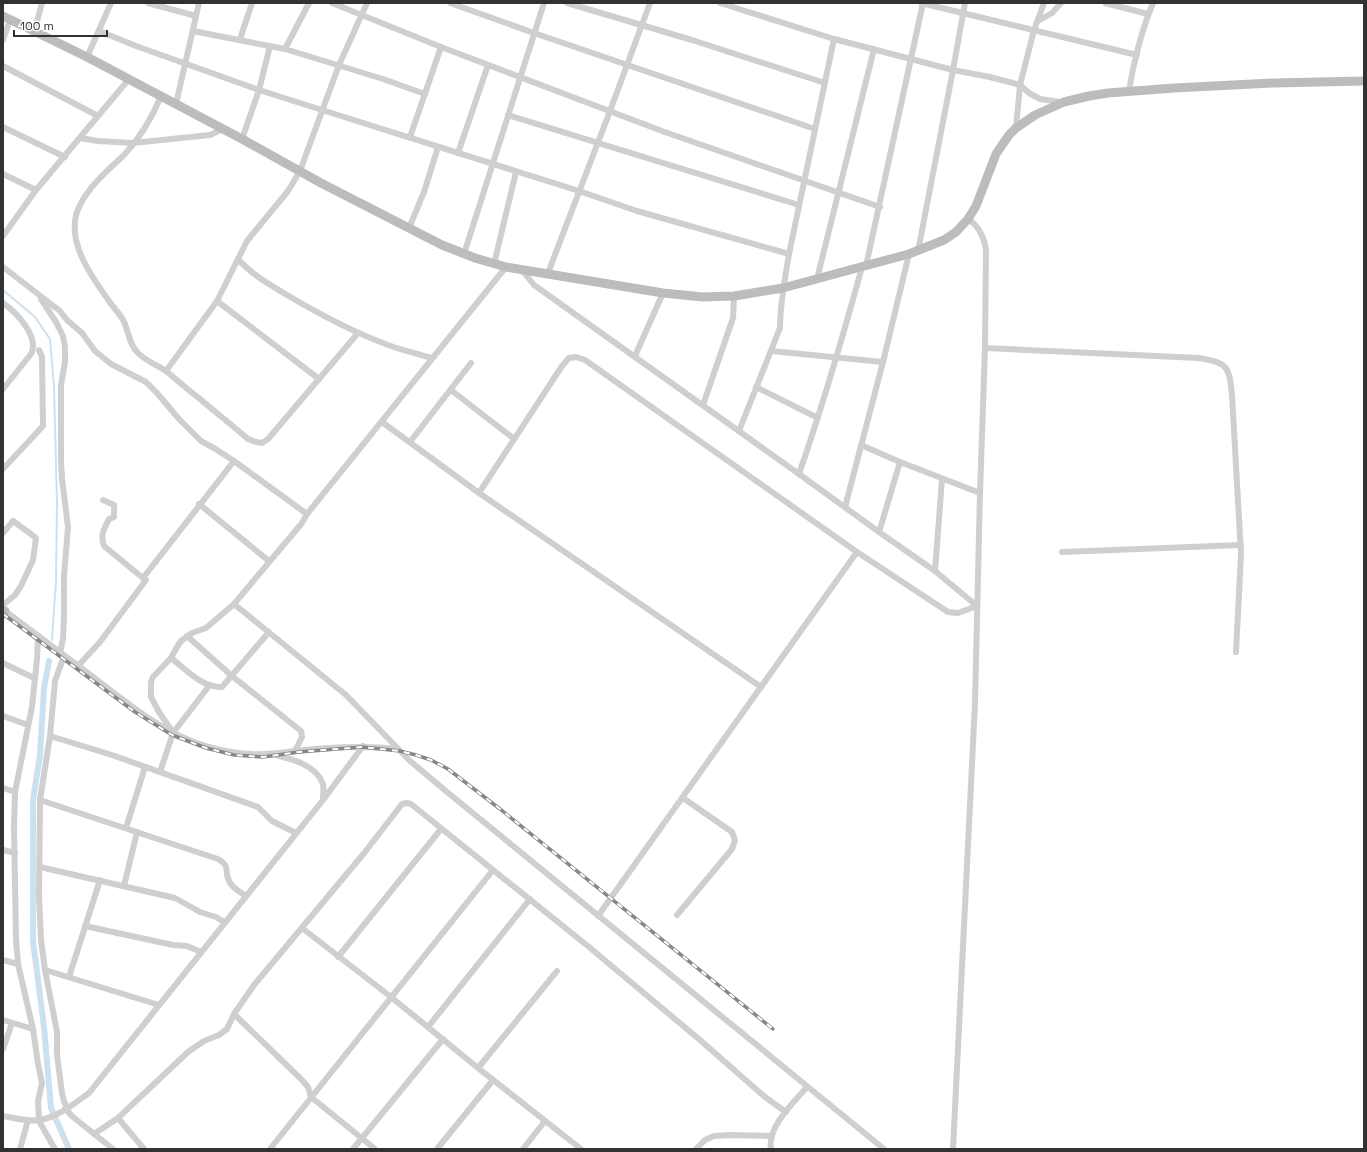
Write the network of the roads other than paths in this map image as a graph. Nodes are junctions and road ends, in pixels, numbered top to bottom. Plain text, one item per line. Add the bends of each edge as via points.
1 (42, 3) edge
2 (111, 3) edge
3 (148, 3) edge
4 (199, 3) edge
5 (252, 3) edge
6 (309, 3) edge
7 (332, 3) edge
8 (367, 3) edge
9 (450, 3) edge
10 (544, 3) edge
11 (567, 3) edge
12 (650, 3) edge
13 (922, 3) edge
14 (965, 3) edge
15 (1044, 3) edge
16 (1061, 3) edge
17 (1105, 3) edge
18 (1152, 3) edge
19 (725, 4) edge
20 (963, 14) junction
21 (1148, 14) junction
22 (362, 15) junction
23 (196, 16) junction
24 (6, 18) edge
25 (1038, 21) junction
26 (643, 25) junction
27 (1034, 30) junction
28 (99, 31) junction
29 (193, 31) junction
30 (34, 32) junction
31 (534, 33) junction
32 (3, 38) edge
33 (240, 39) junction
34 (834, 39) junction
35 (270, 46) junction
36 (440, 47) junction
37 (285, 49) junction
38 (874, 49) junction
39 (1137, 55) junction
40 (87, 57) junction
41 (911, 59) junction
42 (185, 64) junction
43 (339, 65) junction
44 (488, 65) junction
45 (627, 65) junction
46 (3, 66) edge
47 (954, 70) junction
48 (520, 77) junction
49 (129, 79) junction
50 (1364, 82) edge
51 (825, 83) junction
52 (1020, 85) junction
53 (259, 90) junction
54 (1129, 92) junction
55 (425, 94) junction
56 (161, 96) junction
57 (1064, 102) junction
58 (176, 104) junction
59 (322, 110) junction
60 (610, 111) junction
61 (508, 115) junction
62 (98, 116) junction
63 (3, 127) edge
64 (1016, 128) junction
65 (222, 129) junction
66 (815, 129) junction
67 (410, 137) junction
68 (80, 138) junction
69 (242, 138) junction
70 (598, 142) junction
71 (133, 143) junction
72 (438, 147) junction
73 (458, 152) junction
74 (65, 157) junction
75 (492, 164) junction
76 (300, 171) junction
77 (516, 172) junction
78 (3, 174) edge
79 (804, 181) junction
80 (36, 190) junction
81 (579, 191) junction
82 (838, 193) junction
83 (799, 205) junction
84 (880, 207) junction
85 (968, 219) junction
86 (409, 228) junction
87 (3, 236) edge
88 (913, 252) junction
89 (464, 254) junction
90 (789, 254) junction
91 (238, 259) junction
92 (494, 264) junction
93 (864, 266) junction
94 (3, 267) edge
95 (506, 267) junction
96 (522, 270) junction
97 (548, 273) junction
98 (817, 279) junction
99 (783, 288) junction
100 (663, 293) junction
101 (38, 295) junction
102 (734, 296) junction
103 (218, 301) junction
104 (3, 303) edge
105 (358, 333) junction
106 (985, 348) junction
107 (39, 350) dead end
108 (771, 351) junction
109 (635, 356) junction
110 (432, 358) junction
111 (837, 358) junction
112 (883, 362) junction
113 (471, 363) dead end
114 (166, 371) junction
115 (319, 379) junction
116 (756, 387) junction
117 (3, 389) edge
118 (450, 390) junction
119 (703, 405) junction
120 (818, 418) junction
121 (382, 422) junction
122 (739, 431) junction
123 (513, 438) junction
124 (410, 442) junction
125 (861, 445) junction
126 (234, 460) junction
127 (900, 462) junction
128 (3, 469) edge
129 (799, 474) junction
130 (942, 479) junction
131 (479, 493) junction
132 (980, 493) junction
133 (103, 500) dead end
134 (199, 504) junction
135 (845, 507) junction
136 (307, 514) junction
137 (879, 532) junction
138 (3, 533) edge
139 (1241, 545) junction
140 (857, 552) junction
141 (1062, 552) dead end
142 (269, 561) junction
143 (935, 571) junction
144 (143, 578) junction
145 (234, 604) junction
146 (977, 606) junction
147 (3, 610) edge
148 (269, 632) junction
149 (38, 636) junction
150 (187, 636) junction
151 (1236, 652) dead end
152 (62, 654) junction
153 (171, 658) junction
154 (3, 663) edge
155 (78, 666) junction
156 (232, 676) junction
157 (34, 678) junction
158 (209, 686) junction
159 (762, 687) junction
160 (3, 716) edge
161 (28, 725) junction
162 (173, 733) junction
163 (50, 736) junction
164 (363, 746) junction
165 (398, 749) junction
166 (295, 751) junction
167 (272, 754) junction
168 (145, 767) junction
169 (160, 772) junction
170 (3, 788) edge
171 (15, 792) junction
172 (683, 798) junction
173 (40, 800) junction
174 (323, 800) junction
175 (126, 828) junction
176 (441, 829) junction
177 (137, 832) junction
178 (296, 833) junction
179 (3, 850) edge
180 (15, 853) junction
181 (40, 867) junction
182 (494, 870) junction
183 (100, 880) junction
184 (124, 886) junction
185 (246, 896) junction
186 (530, 899) junction
187 (677, 915) dead end
188 (598, 916) junction
189 (224, 922) junction
190 (86, 926) junction
191 (302, 928) junction
192 (201, 952) junction
193 (338, 957) junction
194 (3, 960) edge
195 (18, 964) junction
196 (45, 970) junction
197 (557, 972) dead end
198 (69, 977) junction
199 (391, 997) junction
200 (160, 1006) junction
201 (234, 1014) junction
202 (3, 1020) edge
203 (12, 1023) junction
204 (428, 1027) junction
205 (33, 1029) junction
206 (443, 1039) junction
207 (3, 1049) edge
208 (478, 1068) junction
209 (493, 1080) junction
210 (807, 1087) junction
211 (311, 1097) junction
212 (64, 1109) junction
213 (786, 1112) junction
214 (3, 1116) edge
215 (118, 1118) junction
216 (28, 1120) junction
217 (39, 1120) junction
218 (545, 1121) junction
219 (94, 1134) junction
220 (772, 1136) junction
221 (362, 1138) junction
222 (20, 1149) edge
223 (55, 1149) edge
224 (113, 1149) edge
225 (144, 1149) edge
226 (270, 1149) edge
227 (353, 1149) edge
228 (375, 1149) edge
229 (437, 1149) edge
230 (523, 1149) edge
231 (581, 1149) edge
232 (696, 1149) edge
233 (772, 1149) edge
234 (884, 1149) edge
235 (953, 1149) edge

1 - 30 street
2 - 28 street
3 - 23 street
4 - 23 street
5 - 33 street
6 - 37 street
7 - 22 street
8 - 22 street
9 - 31 street
10 - 31 street
11 - 26 street
12 - 26 street
13 - 20 street
13 - 41 street
14 - 20 street
15 - 25 street
16 - 25 street via 1052,13
17 - 21 street
18 - 21 street
19 - 34 street
20 - 27 street
20 - 47 street
21 - 39 street
22 - 36 street
22 - 43 street
23 - 29 street
24 - 30 street
24 - 32 street
25 - 27 street
26 - 45 street
26 - 51 street
27 - 39 street
27 - 52 street
28 - 40 street
28 - 42 street
29 - 33 street
29 - 42 street
30 - 40 street
31 - 45 street
31 - 48 street
33 - 35 street
34 - 38 street
34 - 51 street
35 - 37 street
35 - 53 street
36 - 44 street
36 - 55 street
37 - 43 street
38 - 41 street
38 - 82 street
39 - 54 street
40 - 49 street
41 - 47 street
41 - 84 street
42 - 53 street
42 - 58 street
43 - 55 street
43 - 59 street
44 - 48 street
44 - 73 street
45 - 60 street
45 - 66 street
46 - 62 street
47 - 52 street
47 - 88 street
48 - 60 street
48 - 61 street
49 - 56 street
49 - 62 street
50 - 54 street via 1266,83
51 - 66 street
52 - 57 street via 1040,99
52 - 64 street
53 - 59 street
53 - 69 street
54 - 57 street via 1089,96
55 - 67 street
56 - 58 street
56 - 71 street via 150,121
57 - 64 street via 1035,115
58 - 65 street
59 - 67 street
59 - 76 street
60 - 70 street
60 - 79 street
61 - 70 street
61 - 75 street
62 - 68 street
63 - 74 street
64 - 85 street via 996,154 981,194
65 - 69 street
65 - 71 street via 210,135
66 - 79 street
67 - 72 street
68 - 71 street
68 - 74 street
69 - 76 street
70 - 81 street
70 - 83 street
71 - 114 street via 89,190 78,209 74,233 88,268 122,318 132,346 143,358
72 - 73 street
72 - 86 street
73 - 75 street
74 - 80 street
75 - 77 street
75 - 89 street
76 - 86 street
76 - 91 street via 288,191 247,241
77 - 81 street
77 - 92 street
78 - 80 street
79 - 82 street
79 - 83 street
80 - 87 street
81 - 90 street via 637,211
81 - 97 street
82 - 84 street
82 - 98 street
83 - 90 street
84 - 93 street
85 - 88 street via 944,240
85 - 106 street via 981,234 986,250
86 - 89 street
88 - 93 street
88 - 112 street
89 - 92 street
90 - 99 street
91 - 103 street
91 - 105 street via 264,281
92 - 95 street
93 - 98 street
93 - 111 street
94 - 101 street
95 - 96 street
95 - 110 street
96 - 97 street
96 - 109 street via 534,285
97 - 100 street
98 - 99 street
99 - 102 street
99 - 108 street via 780,328
100 - 102 street via 703,297
100 - 109 street
101 - 126 street via 60,311 110,364 146,382 201,441
101 - 152 street via 64,336 65,346 61,386 61,460 68,527
102 - 119 street via 733,318
103 - 114 street
103 - 115 street
104 - 117 street via 19,317 27,329 33,347 31,354
105 - 110 street via 389,346
105 - 115 street
106 - 132 street
106 - 139 street via 1199,358 1224,365 1230,375 1232,394
107 - 128 street via 42,357 43,426
108 - 111 street
108 - 116 street
109 - 119 street
110 - 121 street
111 - 112 street
111 - 120 street
112 - 125 street
113 - 118 street
114 - 115 street via 248,438 262,443
116 - 120 street
116 - 122 street
118 - 123 street
118 - 124 street
119 - 122 street
120 - 129 street
121 - 124 street
121 - 136 street
122 - 129 street
123 - 131 street
123 - 140 street via 565,361 572,357 580,358
124 - 131 street
125 - 127 street
125 - 135 street
126 - 134 street
126 - 136 street
127 - 130 street
127 - 137 street
129 - 135 street
130 - 132 street
130 - 143 street
131 - 159 street
132 - 146 street
133 - 144 street via 114,505 114,517 109,519 104,530 104,546
134 - 142 street
134 - 144 street
135 - 137 street
136 - 142 street
137 - 143 street
138 - 147 street via 13,521 36,538 33,560 21,586
139 - 141 street
139 - 151 street
140 - 146 street via 948,612 958,613
140 - 159 street
142 - 145 street
143 - 146 street
144 - 155 street via 146,580 100,642
145 - 148 street
145 - 150 street via 206,628
146 - 235 street via 975,703
147 - 149 street
148 - 156 street
148 - 165 street via 346,695
149 - 152 street
149 - 157 street
150 - 153 street via 176,646
150 - 156 street
152 - 155 street
152 - 163 street via 55,681
153 - 158 street
153 - 162 street via 153,677 150,690 155,705
154 - 157 street
155 - 162 street
156 - 158 street via 222,687
156 - 166 street via 301,731 302,737
157 - 161 street
158 - 162 street
159 - 172 street
160 - 161 street
161 - 171 street
162 - 167 street via 215,749 243,754
162 - 169 street
163 - 168 street
163 - 173 street
164 - 165 street
164 - 166 street
164 - 174 street
165 - 188 street
166 - 167 street
167 - 174 street via 297,761 311,770 323,784
168 - 169 street
168 - 175 street
169 - 178 street via 258,807 272,822
170 - 171 street
171 - 180 street
172 - 187 street via 732,832 735,840 732,849
172 - 188 street
173 - 175 street
173 - 181 street
174 - 178 street
175 - 177 street
176 - 182 street
176 - 191 street via 411,804 402,804
176 - 193 street
177 - 184 street
177 - 185 street via 218,859 224,863 233,887
178 - 185 street
179 - 180 street
180 - 195 street
181 - 183 street
181 - 196 street via 41,940
182 - 186 street
182 - 199 street
183 - 184 street
183 - 190 street
184 - 189 street via 175,898
185 - 189 street
186 - 204 street
186 - 213 street
188 - 210 street
189 - 192 street
190 - 192 street via 187,946
190 - 198 street
191 - 193 street
191 - 201 street via 254,985
192 - 200 street
193 - 199 street
194 - 195 street
195 - 205 street
196 - 198 street
196 - 212 street via 57,1032 57,1055
197 - 208 street
198 - 200 street
199 - 204 street
199 - 211 street
200 - 212 street via 89,1093
201 - 211 street via 302,1080 308,1087
201 - 215 street via 227,1028 188,1052
202 - 203 street
203 - 205 street
203 - 207 street
204 - 206 street
205 - 217 street via 42,1083 38,1101
206 - 208 street
206 - 221 street
208 - 209 street
209 - 218 street
209 - 229 street
210 - 213 street
210 - 234 street
211 - 221 street
211 - 226 street
212 - 217 street
212 - 219 street
213 - 220 street
214 - 216 street
215 - 219 street
215 - 225 street
216 - 217 street
216 - 222 street
217 - 223 street
218 - 230 street
218 - 231 street
219 - 224 street
220 - 232 street via 714,1136 705,1140
220 - 233 street
221 - 227 street
221 - 228 street

